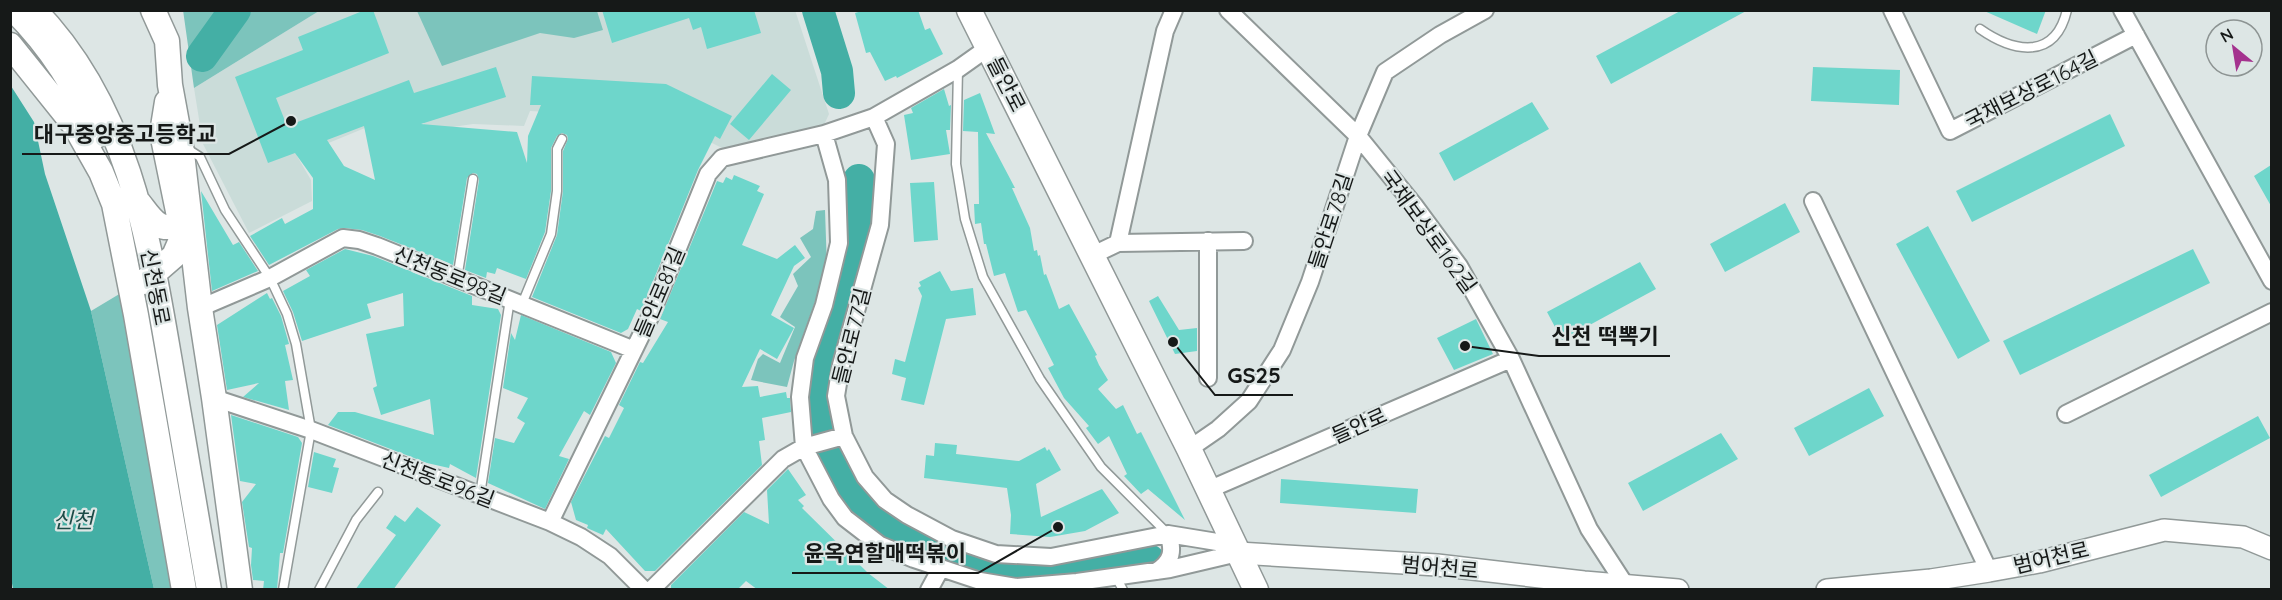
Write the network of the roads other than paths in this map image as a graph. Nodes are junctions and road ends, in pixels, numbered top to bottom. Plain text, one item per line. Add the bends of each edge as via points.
1 (14, 10) edge
2 (969, 10) edge
3 (1174, 10) edge
4 (1228, 10) edge
5 (1485, 10) edge
6 (1892, 10) edge
7 (2067, 10) edge
8 (2122, 10) edge
9 (158, 14) edge
10 (41, 18) edge
11 (1980, 29) dead end
12 (2136, 34) junction
13 (10, 45) edge
14 (989, 47) junction
15 (958, 69) junction
16 (170, 85) junction
17 (877, 114) junction
18 (824, 134) junction
19 (1358, 136) junction
20 (562, 139) dead end
21 (181, 145) junction
22 (101, 161) junction
23 (473, 179) dead end
24 (1813, 201) dead end
25 (139, 203) junction
26 (180, 221) junction
27 (1208, 241) junction
28 (1244, 241) dead end
29 (1118, 243) junction
30 (1093, 255) junction
31 (153, 273) junction
32 (270, 278) junction
33 (457, 279) junction
34 (2271, 281) edge
35 (132, 294) junction
36 (516, 302) junction
37 (200, 308) junction
38 (2271, 312) edge
39 (634, 350) junction
40 (1511, 359) junction
41 (1208, 378) dead end
42 (214, 398) junction
43 (2066, 414) dead end
44 (311, 430) junction
45 (843, 436) junction
46 (804, 447) junction
47 (1189, 449) junction
48 (1208, 490) junction
49 (378, 492) dead end
50 (480, 495) junction
51 (550, 522) junction
52 (1168, 534) junction
53 (2271, 549) edge
54 (1238, 553) junction
55 (941, 568) junction
56 (1157, 571) junction
57 (1989, 571) junction
58 (1119, 583) edge
59 (1627, 588) edge
60 (184, 590) edge
61 (209, 590) edge
62 (240, 590) edge
63 (283, 590) edge
64 (319, 590) edge
65 (645, 590) edge
66 (651, 590) edge
67 (929, 590) edge
68 (1256, 590) edge
69 (1678, 590) edge
70 (1827, 590) edge

1 - 22 main road via 36,32 61,69 90,120
2 - 14 main road, 들안로
3 - 29 street via 1165,31
4 - 19 street, 국채보상로162길
5 - 19 street, 들안로78길 via 1385,72
6 - 12 street, 국채보상로164길 via 1950,131
7 - 11 lane via 2055,36 2038,47 2018,48 1995,40
8 - 12 street
9 - 16 main road via 166,41
10 - 25 main road, 신천동로 via 71,54 94,92
12 - 34 street
13 - 22 main road, 신천동로
14 - 15 street
14 - 30 main road, 들안로
15 - 17 street
15 - 52 lane via 956,164 965,219 983,277 1040,379 1101,467
16 - 21 main road
16 - 26 main road via 162,133
17 - 18 street, 들안로81길
17 - 45 street, 들안로77길 via 886,144 883,199 880,225 841,365 836,396
18 - 39 street, 들안로81길 via 722,158 708,174
18 - 46 street via 837,180 839,243 824,305 805,358 800,397
19 - 40 street, 국채보상로162길 via 1459,266
19 - 47 street, 들안로78길 via 1310,282 1282,350 1249,401
20 - 36 lane via 557,149 551,234
21 - 32 lane via 200,157 225,210
21 - 37 main road
22 - 35 main road, 신천동로
23 - 33 lane
24 - 57 street
25 - 26 main road via 162,227 172,227
25 - 31 main road, 신천동로
26 - 31 main road via 181,240 174,256
27 - 28 street
27 - 29 street
27 - 41 street
29 - 30 street
30 - 47 main road, 들안로
31 - 35 main road
31 - 61 main road, 신천동로
32 - 33 street, 신천동로98길 via 343,238 377,246
32 - 37 street, 신천동로98길
32 - 44 lane via 296,344
33 - 36 street, 신천동로98길
35 - 60 main road, 신천동로
36 - 39 street, 신천동로98길
36 - 50 lane
37 - 42 main road
38 - 43 street
39 - 51 street, 들안로81길
40 - 48 street, 들안로
40 - 59 street, 국채보상로162길 via 1589,529
42 - 44 street, 신천동로96길
42 - 62 main road
44 - 50 street, 신천동로96길
44 - 63 lane
45 - 46 street
45 - 52 street, 들안로77길 via 865,477 885,500 952,539 996,554 1051,557
46 - 55 street via 845,518 880,545
46 - 66 street via 783,459
47 - 48 main road, 들안로
48 - 54 main road, 들안로
49 - 64 lane via 356,520
50 - 51 street, 신천동로96길
51 - 65 street, 신천동로96길 via 610,556
52 - 54 street, 들안로77길 via 1217,542
52 - 56 street via 1171,554 1167,564
53 - 57 street, 범어천로 via 2243,537 2164,530
54 - 56 street
54 - 59 street, 범어천로 via 1437,565
54 - 68 main road, 들안로
55 - 58 street via 980,581 1016,587
55 - 67 street
56 - 58 street
57 - 70 street, 범어천로
59 - 69 street, 범어천로

